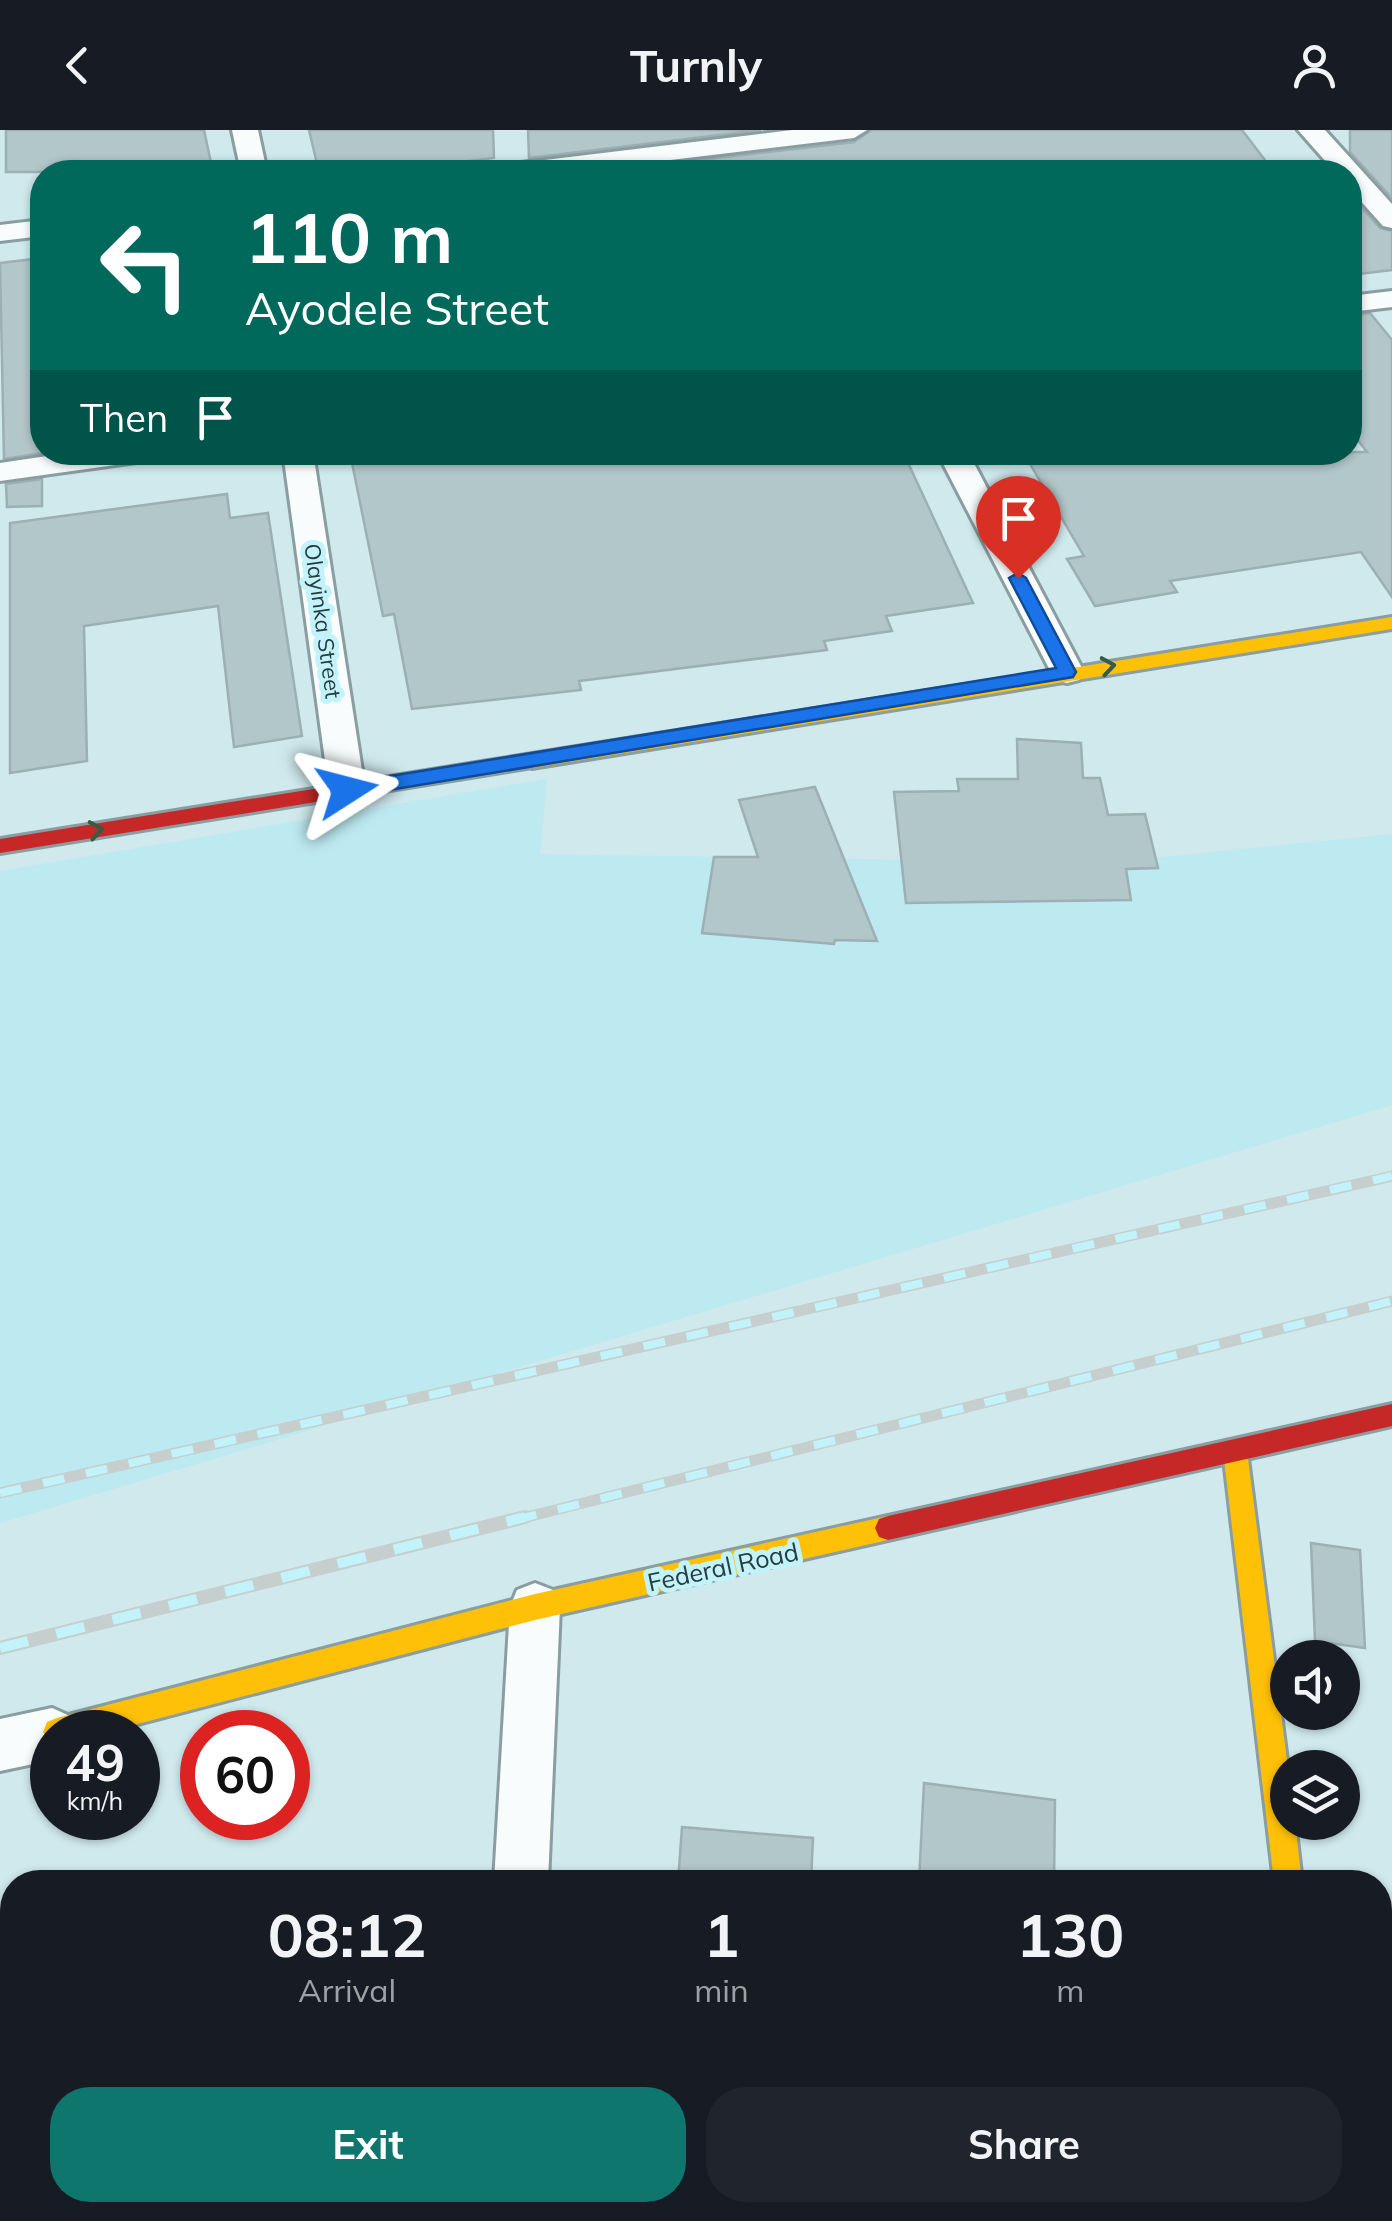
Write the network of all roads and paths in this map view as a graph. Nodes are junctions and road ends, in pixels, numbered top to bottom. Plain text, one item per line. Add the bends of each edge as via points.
1 (244, 130) edge
2 (854, 130) edge
3 (1311, 130) edge
4 (792, 141) edge
5 (251, 160) edge
6 (620, 160) edge
7 (1338, 160) edge
8 (1362, 186) edge
9 (1392, 220) edge
10 (30, 229) edge
11 (0, 233) edge
12 (1392, 299) edge
13 (1362, 303) edge
14 (50, 465) edge
15 (300, 465) edge
16 (959, 465) edge
17 (0, 472) edge
18 (1392, 623) edge
19 (1067, 672) junction
20 (347, 790) junction
21 (0, 846) edge
22 (1392, 1414) edge
23 (1235, 1451) junction
24 (535, 1608) junction
25 (143, 1710) edge
26 (30, 1739) edge
27 (0, 1746) edge
28 (522, 1870) edge
29 (1287, 1870) edge

1 - 5 street
2 - 4 street
3 - 7 street
4 - 6 street
8 - 9 street
10 - 11 street
12 - 13 street
14 - 17 street
15 - 20 street, Olayinka Street
16 - 19 street
19 -> 18 main road
19 - 20 main road
21 -> 20 main road
22 - 23 main road, Federal Road
23 - 24 main road, Federal Road
23 - 29 main road
24 - 25 main road, Federal Road
24 - 28 street
26 - 27 street, Federal Road

